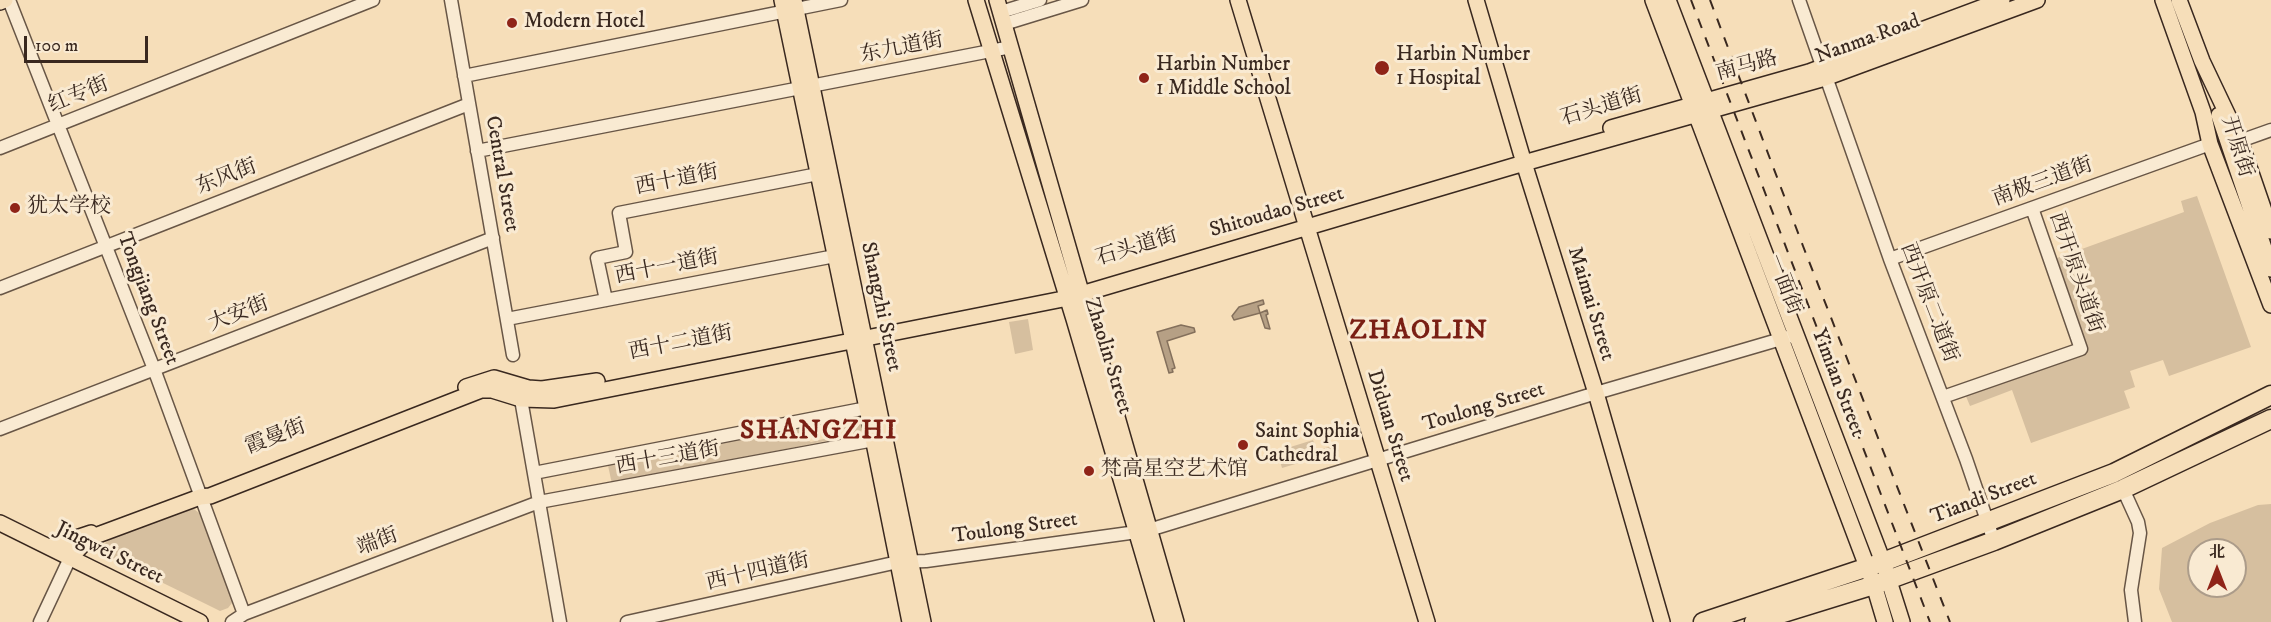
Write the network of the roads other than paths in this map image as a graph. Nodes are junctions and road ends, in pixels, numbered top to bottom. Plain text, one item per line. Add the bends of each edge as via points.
1 (7, 0) edge
2 (373, 0) edge
3 (451, 0) edge
4 (841, 0) edge
5 (976, 0) edge
6 (1040, 0) edge
7 (1083, 0) edge
8 (1238, 0) edge
9 (1476, 0) edge
10 (1653, 0) edge
11 (1668, 0) edge
12 (1799, 0) edge
13 (2002, 0) edge
14 (2037, 0) edge
15 (2163, 0) edge
16 (2179, 0) edge
17 (0, 2) edge
18 (789, 6) edge
19 (1001, 12) edge
20 (1011, 47) junction
21 (991, 51) junction
22 (2202, 61) junction
23 (1823, 73) junction
24 (464, 76) junction
25 (806, 87) junction
26 (469, 104) junction
27 (1700, 107) junction
28 (58, 126) junction
29 (2271, 130) edge
30 (2240, 141) junction
31 (2210, 144) junction
32 (0, 148) edge
33 (477, 151) junction
34 (1523, 159) junction
35 (818, 174) junction
36 (2032, 208) junction
37 (1305, 223) junction
38 (2271, 231) edge
39 (493, 238) junction
40 (106, 246) junction
41 (835, 256) junction
42 (1890, 259) junction
43 (2271, 269) edge
44 (0, 288) edge
45 (1073, 292) junction
46 (606, 300) junction
47 (2271, 305) edge
48 (507, 319) junction
49 (858, 335) junction
50 (1789, 337) junction
51 (513, 355) dead end
52 (154, 369) junction
53 (1596, 393) junction
54 (521, 396) junction
55 (2271, 396) edge
56 (1943, 398) junction
57 (867, 408) junction
58 (2271, 419) edge
59 (0, 429) edge
60 (874, 440) junction
61 (1378, 461) junction
62 (534, 473) junction
63 (2123, 489) junction
64 (199, 494) junction
65 (539, 502) junction
66 (1988, 521) junction
67 (0, 523) edge
68 (1143, 531) junction
69 (1994, 541) junction
70 (49, 547) junction
71 (70, 558) junction
72 (905, 562) junction
73 (1875, 564) junction
74 (1881, 582) junction
75 (244, 614) junction
76 (40, 622) edge
77 (200, 622) edge
78 (232, 622) edge
79 (561, 622) edge
80 (627, 622) edge
81 (910, 622) edge
82 (923, 622) edge
83 (1163, 622) edge
84 (1176, 622) edge
85 (1427, 622) edge
86 (1662, 622) edge
87 (1703, 622) edge
88 (1754, 622) edge
89 (1885, 622) edge
90 (1902, 622) edge
91 (2135, 622) edge

1 - 17 main road
1 - 28 street, Tongjiang Street
2 - 28 street, 红专街
3 - 24 street, Central Street
4 - 18 street
5 - 21 main road, Zhaolin Street
6 - 19 street
7 - 19 street
8 - 37 main road, Diduan Street
9 - 34 main road, Maimai Street
10 - 27 main road
11 - 27 main road, Yimian Street
12 - 23 street, 西开原二道街
13 - 23 main road
14 - 23 main road, Nanma Road
15 - 31 main road, 开原街 via 2203,112
16 - 22 main road, 开原街
18 - 24 street
18 - 25 main road, Shangzhi Street
19 - 20 main road, Zhaolin Street
20 - 21 street, 东九道街
20 - 45 main road, Zhaolin Street
21 - 25 street, 东九道街
21 - 45 main road, Zhaolin Street
22 - 30 main road, 开原街
22 - 43 main road, 开原街
23 - 27 main road, Nanma Road
23 - 42 street, 西开原二道街
24 - 26 street, Central Street
25 - 33 street, 东九道街
25 - 35 main road, Shangzhi Street
25 - 49 main road, Shangzhi Street
26 - 33 street, Central Street
26 - 40 street, 东风街
27 - 34 main road, 石头道街
27 - 50 main road, Yimian Street
28 - 32 street, 红专街
28 - 40 street, Tongjiang Street
29 - 30 street
30 - 38 main road, 开原街
31 - 36 street, 南极三道街
31 - 47 main road, 开原街
33 - 39 street, Central Street
34 - 37 main road, Shitoudao Street
34 - 53 main road, Maimai Street
35 - 41 main road, Shangzhi Street
35 - 46 street, 西十道街 via 618,213 626,252 597,258
36 - 42 street, 南极三道街
36 - 56 street, 西开原头道街 via 2081,349
37 - 45 main road, Shitoudao Street
37 - 61 main road, Diduan Street
39 - 48 street, Central Street
39 - 52 street, 大安街
40 - 44 street, 东风街
40 - 52 street, Tongjiang Street
41 - 46 street, 西十一道街
41 - 49 main road, Shangzhi Street
42 - 56 street, 西开原二道街
45 - 49 main road, Shitoudao Street
45 - 68 main road, Zhaolin Street
46 - 48 street, 西十一道街
48 - 51 street, Central Street
49 - 54 main road, 西十二道街 via 554,400
49 - 57 main road, Shangzhi Street
49 - 72 main road, Shangzhi Street
50 - 53 street, Toulong Street
50 - 73 main road, Yimian Street
52 - 59 street, 大安街
52 - 64 street, Tongjiang Street
53 - 61 street, Toulong Street
53 - 86 main road, Maimai Street
54 - 62 street
54 - 64 main road, 霞曼街 via 481,390 210,496
55 - 66 highway, Tiandi Street via 2114,473
56 - 66 street, 西开原二道街
57 - 60 main road, Shangzhi Street
57 - 62 street
58 - 63 highway, Tiandi Street
60 - 65 street, 西十三道街
60 - 72 main road, Shangzhi Street
61 - 68 street, Toulong Street
61 - 85 main road, Diduan Street
62 - 65 street
63 - 69 highway, Tiandi Street
63 - 91 street via 2140,533 2132,590
64 - 70 main road, 霞曼街
64 - 71 main road, 霞曼街 via 95,536
64 - 75 street, Tongjiang Street
65 - 75 street, 端街
65 - 79 street
66 - 69 street, 西开原二道街
66 - 73 highway, Tiandi Street
67 - 70 main road, Jingwei Street
68 - 72 street, Toulong Street
68 - 83 main road, Zhaolin Street
68 - 84 main road, Zhaolin Street
69 - 74 highway, Tiandi Street
70 - 71 main road, Jingwei Street
71 - 76 street
71 - 77 main road, Jingwei Street
72 - 80 street, 西十四道街
72 - 81 main road, Shangzhi Street
72 - 82 main road, Shangzhi Street
73 - 74 main road
73 - 87 highway, Tiandi Street
74 - 88 highway, Tiandi Street
74 - 89 main road
74 - 90 main road
75 - 78 street, 端街

